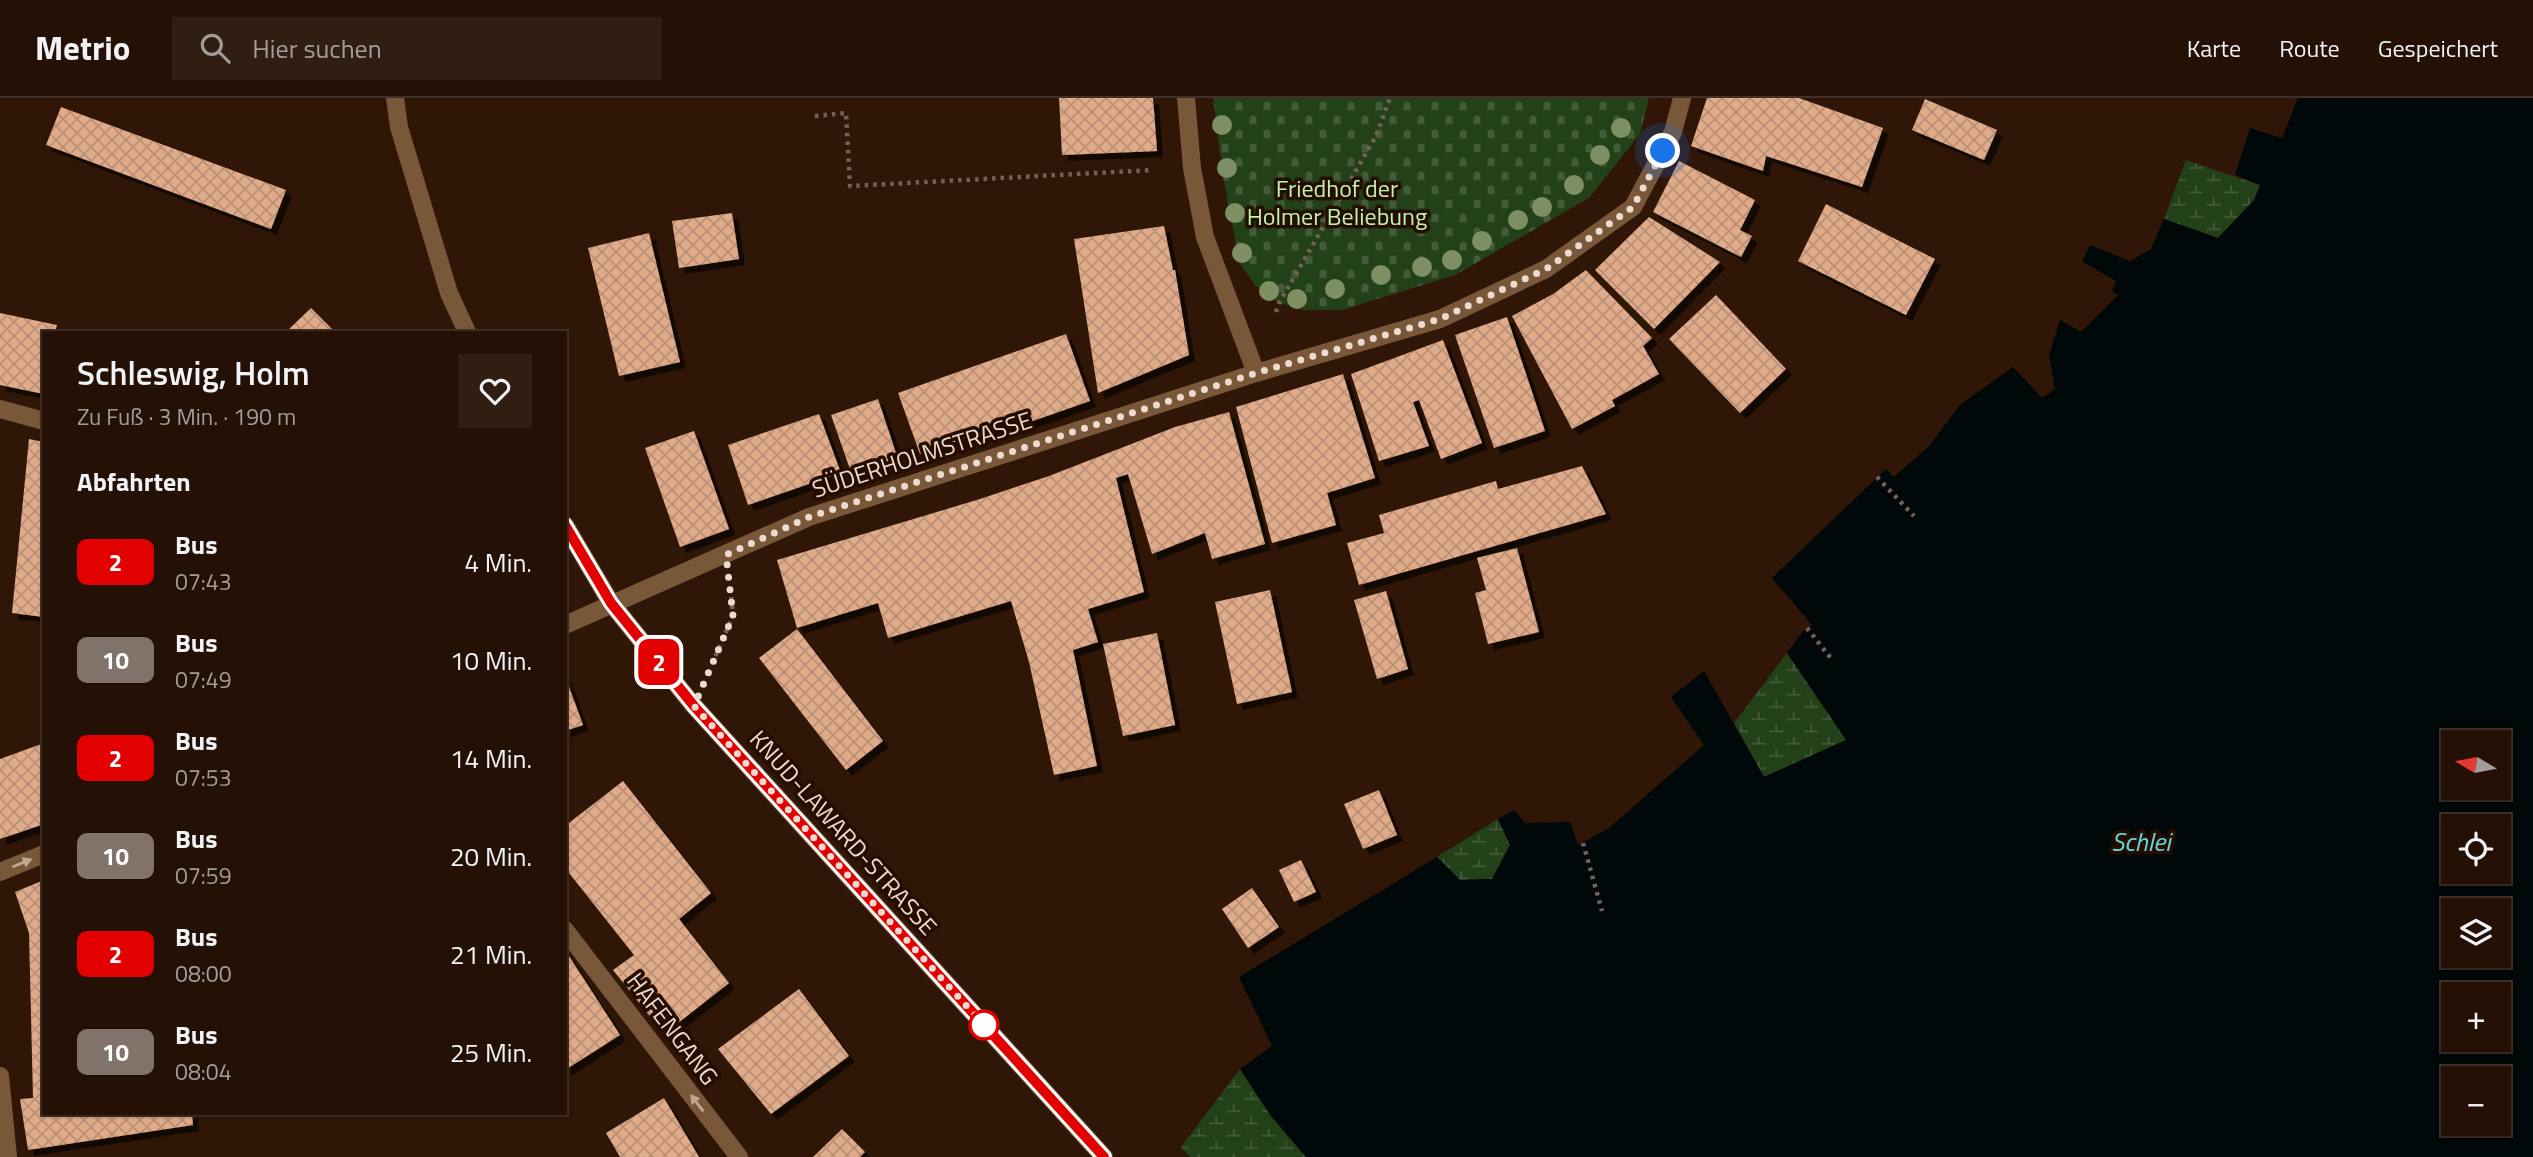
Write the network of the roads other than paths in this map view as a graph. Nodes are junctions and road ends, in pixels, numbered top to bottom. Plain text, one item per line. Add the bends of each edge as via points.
1 (395, 98) edge
2 (1186, 98) edge
3 (1682, 98) edge
4 (467, 331) edge
5 (1256, 373) junction
6 (0, 410) edge
7 (42, 420) edge
8 (567, 529) edge
9 (611, 603) junction
10 (567, 624) edge
11 (42, 855) edge
12 (0, 872) edge
13 (567, 933) edge
14 (0, 1076) edge
15 (8, 1157) edge
16 (739, 1157) edge
17 (1104, 1157) edge

1 - 4 street via 399,127 449,293
2 - 5 street via 1192,168 1205,237
3 - 5 street, SÜDERHOLMSTRASSE via 1673,132 1633,207 1546,269 1440,319
5 - 9 street, SÜDERHOLMSTRASSE via 809,517
6 - 7 street
8 - 9 street, KNUD-LAWARD-STRASSE
9 - 10 street, SÜDERHOLMSTRASSE
9 - 17 street, KNUD-LAWARD-STRASSE via 694,706
12 -> 11 street
16 -> 13 street, HAFENGANG
14 - 15 street

